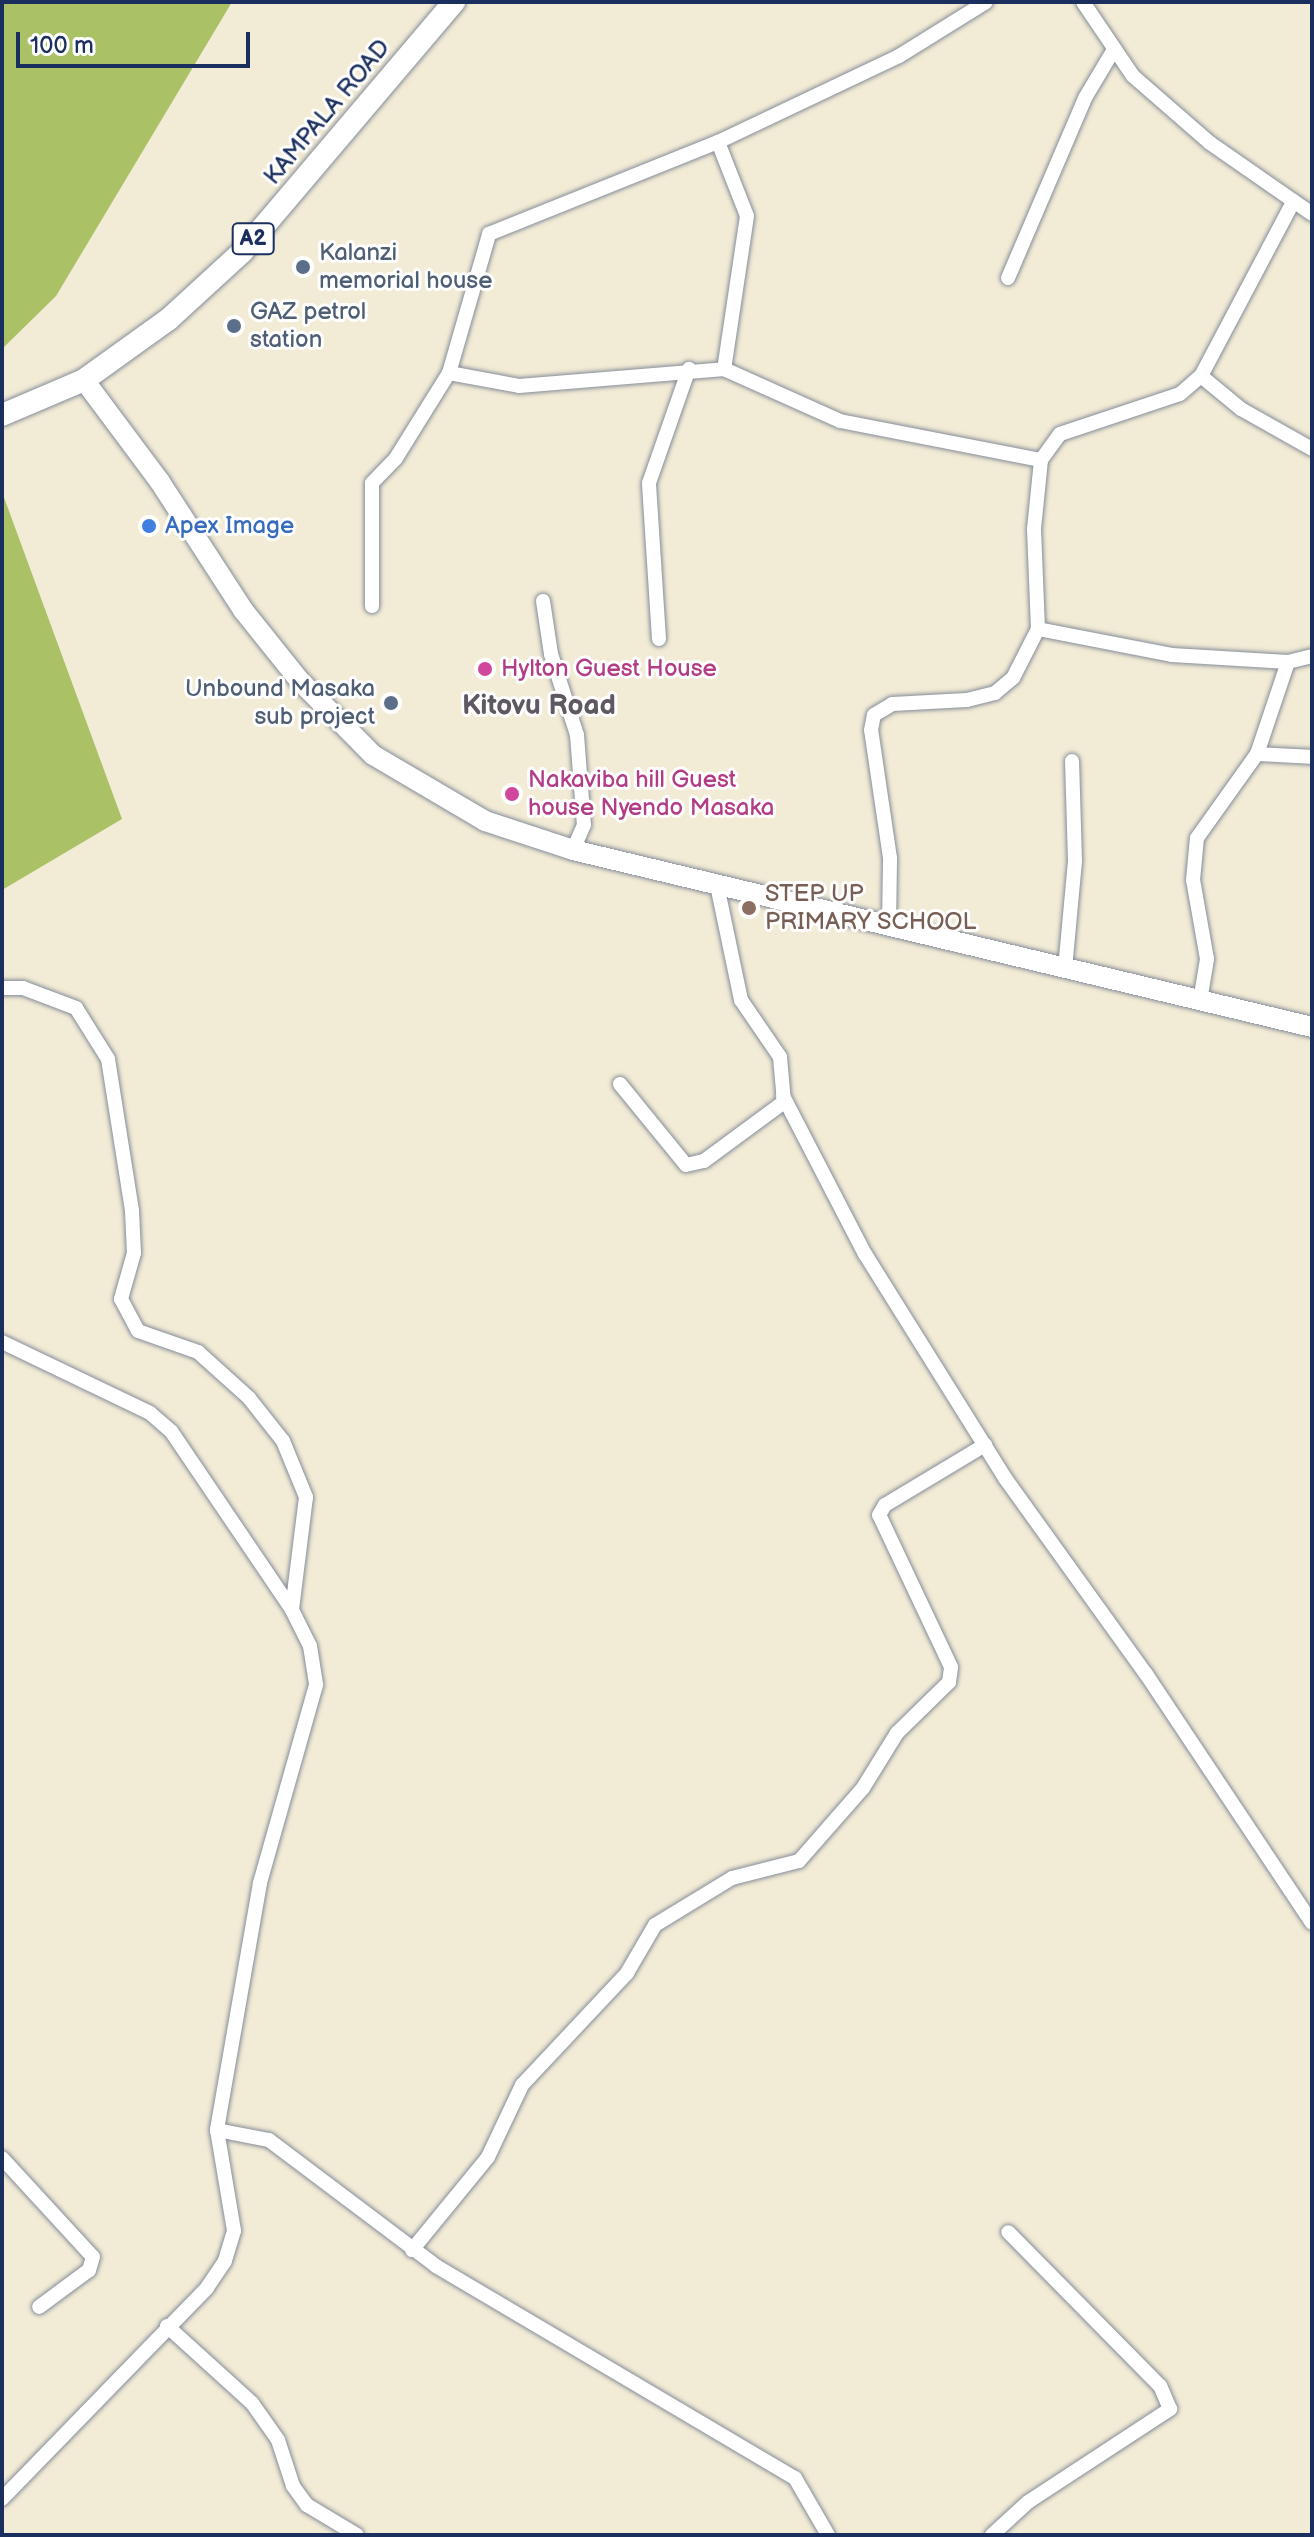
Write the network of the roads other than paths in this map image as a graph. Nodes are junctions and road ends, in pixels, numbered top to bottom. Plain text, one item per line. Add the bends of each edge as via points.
1 (454, 2) edge
2 (986, 2) edge
3 (1083, 2) edge
4 (1113, 51) junction
5 (718, 142) junction
6 (1293, 202) junction
7 (1312, 214) edge
8 (1008, 278) dead end
9 (689, 369) junction
10 (724, 369) junction
11 (449, 373) junction
12 (1201, 376) junction
13 (84, 380) junction
14 (2, 415) edge
15 (1312, 449) edge
16 (1041, 460) junction
17 (543, 601) dead end
18 (372, 606) dead end
19 (1038, 629) junction
20 (659, 639) dead end
21 (1312, 656) edge
22 (1288, 662) junction
23 (1257, 754) junction
24 (1312, 757) edge
25 (1072, 761) dead end
26 (573, 850) junction
27 (717, 885) junction
28 (889, 925) junction
29 (1065, 969) junction
30 (2, 988) edge
31 (1200, 1001) junction
32 (1312, 1027) edge
33 (620, 1084) dead end
34 (783, 1096) junction
35 (2, 1342) edge
36 (985, 1445) junction
37 (292, 1610) junction
38 (1312, 1923) edge
39 (217, 2130) junction
40 (2, 2158) edge
41 (1008, 2232) dead end
42 (412, 2250) junction
43 (39, 2307) dead end
44 (167, 2326) junction
45 (2, 2499) edge
46 (357, 2535) edge
47 (828, 2535) edge
48 (992, 2535) edge

1 - 13 main road, KAMPALA ROAD / A2 via 242,252 169,319
2 - 5 street via 899,56
3 - 4 street
4 - 6 street via 1133,76 1210,143
4 - 8 street via 1085,98
5 - 10 street via 747,216
5 - 11 street via 489,234
6 - 7 street
6 - 12 street
9 - 10 street
9 - 11 street via 519,386
9 - 20 street via 649,483
10 - 16 street via 840,421
11 - 18 street via 396,458 372,483
12 - 15 street via 1241,409
12 - 16 street via 1180,394 1060,434
13 - 14 main road, KAMPALA ROAD / A2
13 - 26 street via 160,482 243,610 299,680 373,755 485,821
16 - 19 street via 1034,529
17 - 26 street via 551,654 577,735 584,825
19 - 22 street via 1146,652
19 - 28 street via 1013,678 995,693 892,704 874,715 872,744 890,858
21 - 22 street
22 - 23 street
23 - 24 street
23 - 31 street via 1197,838 1192,862 1206,939
25 - 29 street via 1075,861
26 - 27 street
27 - 28 street
27 - 34 street via 741,1000 780,1057
28 - 29 street
29 - 31 street
30 - 37 street via 23,988 76,1008 108,1059 133,1225 134,1253 121,1299 138,1331 198,1352 249,1398 283,1441 306,1497
31 - 32 street
33 - 34 street via 686,1165 704,1161 737,1133 777,1110
34 - 36 street via 865,1254
35 - 37 street via 136,1406 171,1431
36 - 38 street
36 - 42 street via 885,1505 879,1515 878,1523 951,1667 949,1682 889,1742 863,1788 799,1861 732,1878 655,1925 627,1973 522,2085 488,2157
37 - 39 street via 310,1646 316,1685 260,1883
39 - 42 street via 269,2140
39 - 44 street via 234,2231 225,2261 207,2288
40 - 43 street via 93,2257 89,2270
41 - 48 street via 1160,2386 1170,2409 1028,2502
42 - 47 street via 795,2478
44 - 45 street
44 - 46 street via 252,2403 278,2440 293,2486 307,2505

